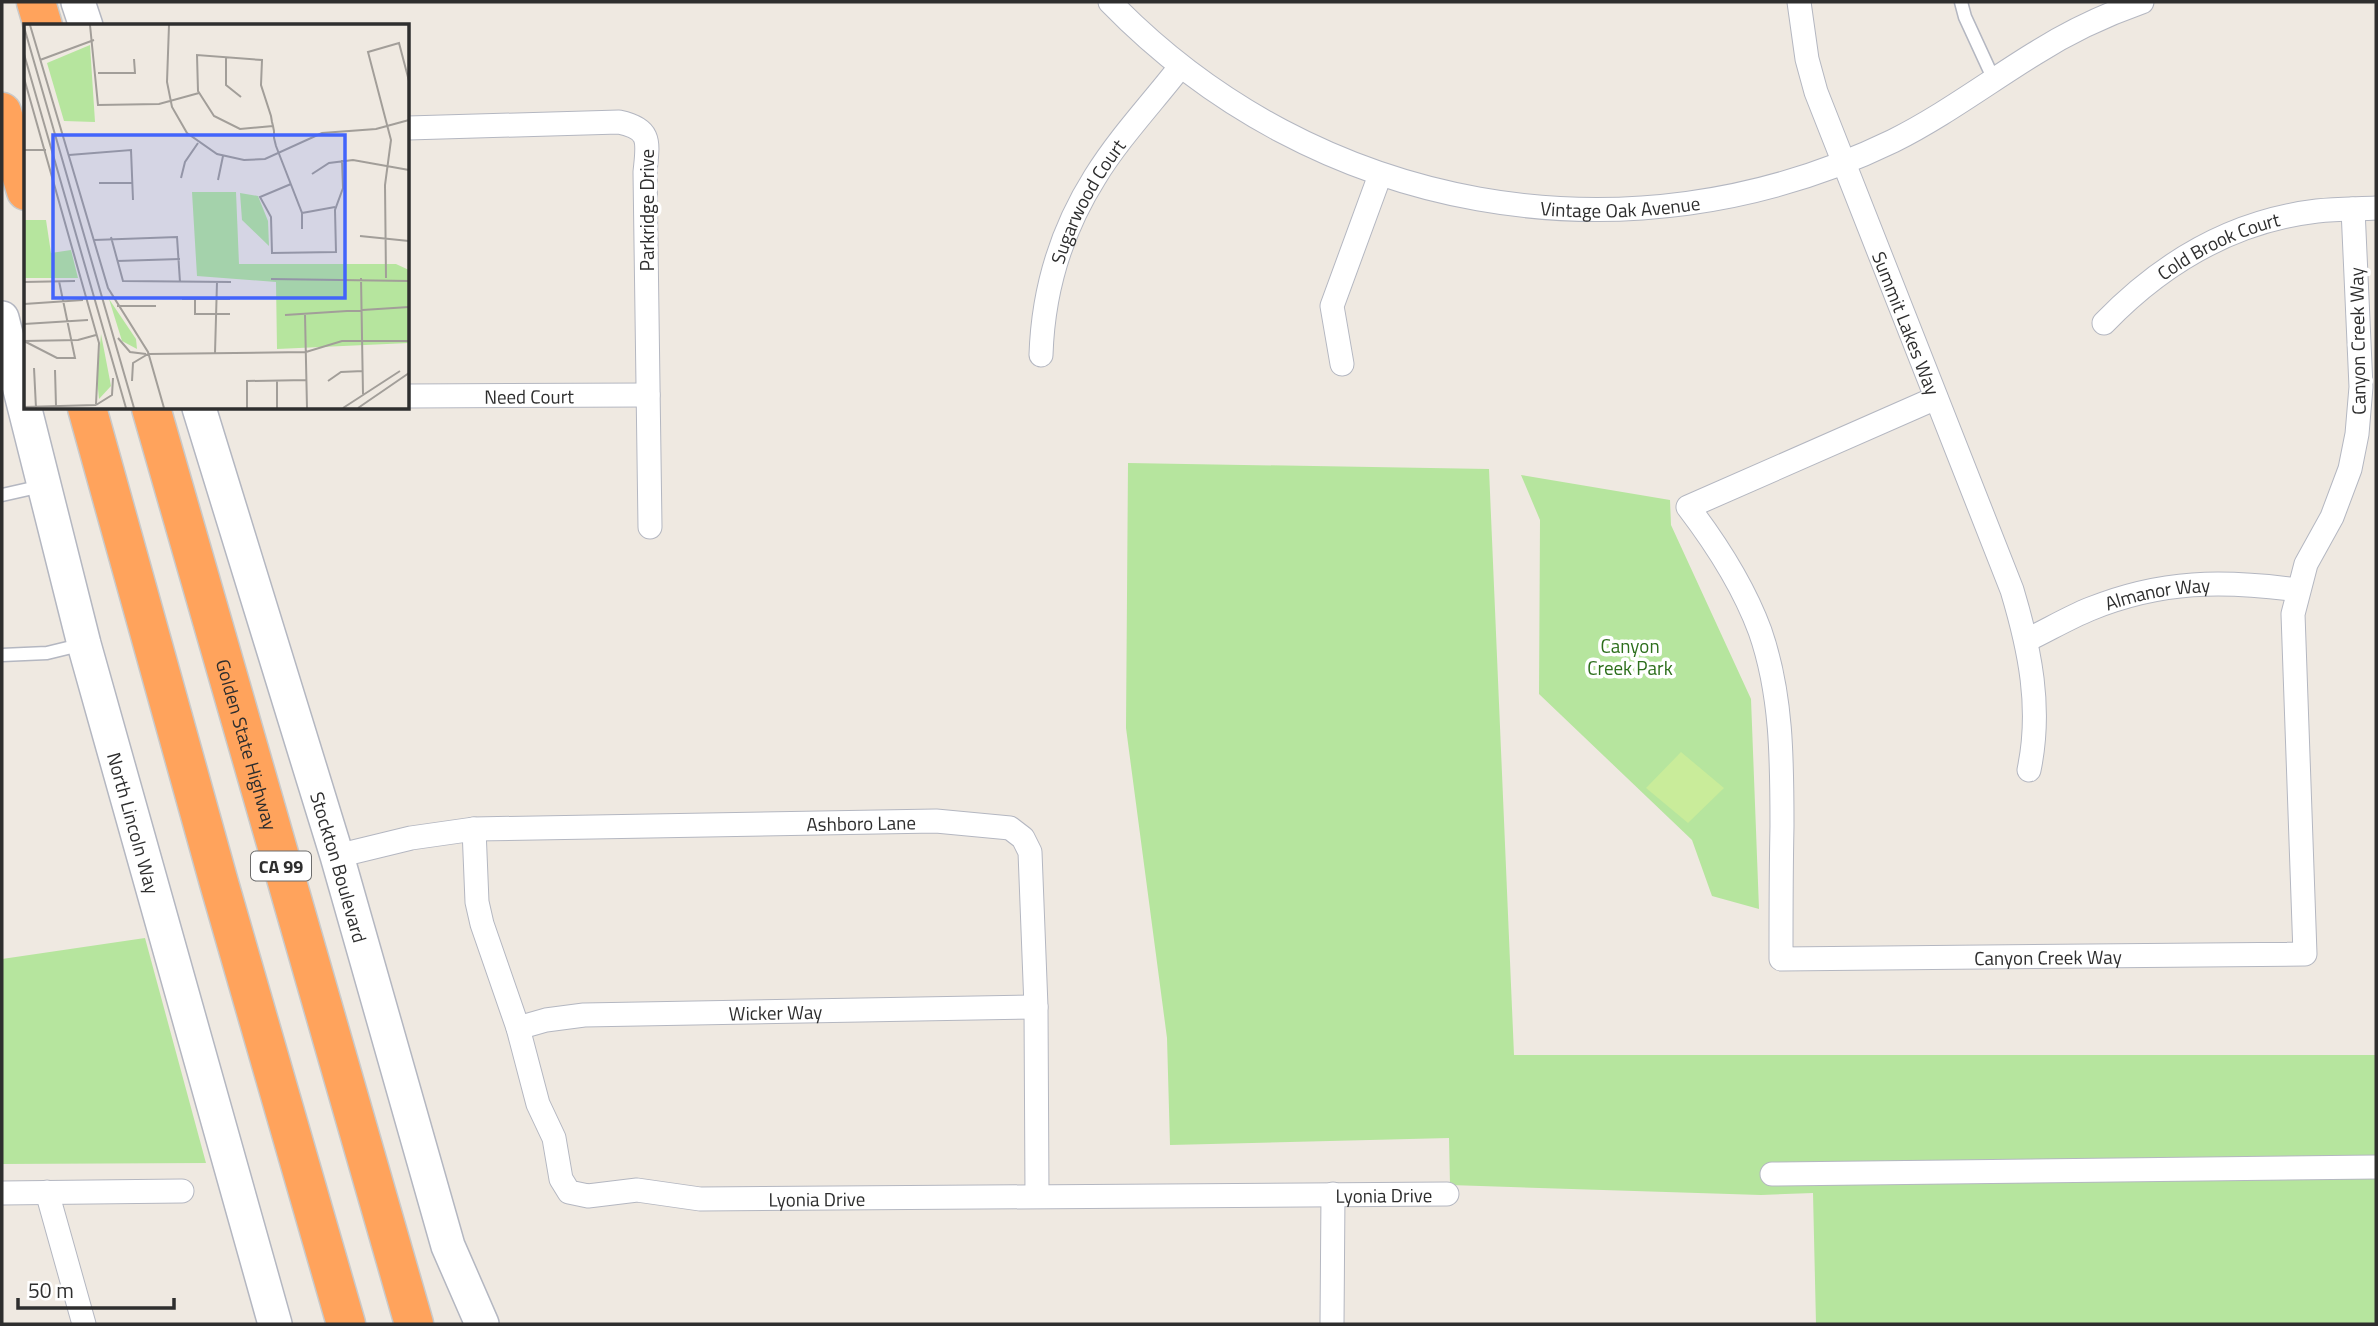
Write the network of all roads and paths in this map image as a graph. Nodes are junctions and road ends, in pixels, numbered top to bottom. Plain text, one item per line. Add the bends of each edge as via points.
1 (36, 2) edge
2 (78, 2) edge
3 (1110, 2) edge
4 (1799, 2) edge
5 (1961, 2) edge
6 (2142, 2) edge
7 (42, 24) edge
8 (85, 24) edge
9 (1180, 66) junction
10 (1994, 80) junction
11 (2, 112) edge
12 (410, 128) edge
13 (1843, 163) junction
14 (1380, 175) junction
15 (24, 184) edge
16 (2376, 208) edge
17 (2353, 209) junction
18 (2104, 323) dead end
19 (3, 328) edge
20 (1041, 355) dead end
21 (1342, 364) dead end
22 (648, 395) junction
23 (410, 396) edge
24 (1936, 398) junction
25 (24, 405) edge
26 (25, 410) edge
27 (88, 410) edge
28 (152, 410) edge
29 (200, 410) edge
30 (46, 486) junction
31 (2, 495) edge
32 (650, 527) dead end
33 (2298, 590) junction
34 (2027, 640) junction
35 (84, 644) junction
36 (2, 655) edge
37 (2029, 770) dead end
38 (474, 830) junction
39 (337, 856) junction
40 (1036, 1007) junction
41 (518, 1028) junction
42 (2376, 1167) edge
43 (1772, 1174) dead end
44 (182, 1191) dead end
45 (47, 1192) junction
46 (2, 1193) edge
47 (1332, 1194) junction
48 (1447, 1194) dead end
49 (1037, 1195) junction
50 (84, 1324) edge
51 (275, 1324) edge
52 (346, 1324) edge
53 (414, 1324) edge
54 (482, 1324) edge
55 (1332, 1324) edge

1 - 7 highway
2 - 8 street
3 - 9 street, Vintage Oak Avenue
4 - 13 street, Summit Lakes Way via 1816,92
5 - 10 lane
6 - 10 street, Vintage Oak Avenue via 2091,23
9 - 14 street, Vintage Oak Avenue via 1275,129
9 - 20 street, Sugarwood Court via 1095,176 1072,218 1049,287
10 - 13 street, Vintage Oak Avenue via 1945,112
11 - 15 highway
12 - 22 street, Parkridge Drive via 619,122 644,133 648,144
13 - 14 street, Vintage Oak Avenue via 1728,197 1612,210 1495,203
13 - 24 street, Summit Lakes Way
14 - 21 street via 1332,306
16 - 17 street, Cold Brook Court
17 - 18 street, Cold Brook Court via 2279,218 2214,240 2156,275
17 - 33 street, Canyon Creek Way via 2361,387 2357,434 2332,517 2306,564
19 - 25 street, North Lincoln Way
22 - 23 street, Need Court
22 - 32 street, Parkridge Drive
24 - 33 street, Canyon Creek Way via 1688,507 1741,587 1771,670 1782,758 1780,960 2305,954 2293,636
24 - 34 street, Summit Lakes Way via 2012,590
26 - 30 street, North Lincoln Way
27 - 52 highway
28 - 53 highway, Golden State Highway / CA 99
29 - 39 street, Stockton Boulevard
30 - 31 lane
30 - 35 street, North Lincoln Way
33 - 34 street, Almanor Way via 2225,582 2158,588 2088,610
34 - 37 street, Summit Lakes Way via 2035,711
35 - 36 lane via 47,653
35 - 51 street, North Lincoln Way
38 - 39 street, Ashboro Lane via 411,838
38 - 40 street, Ashboro Lane via 936,821 1010,828 1023,838 1030,852
38 - 41 street, Lyonia Drive via 477,902
39 - 54 street, Stockton Boulevard via 448,1246
40 - 41 street, Wicker Way via 584,1015
40 - 49 street, Ashboro Lane
41 - 49 street, Lyonia Drive via 538,1104 554,1139 561,1180 569,1192 587,1196 637,1190 700,1199
42 - 43 street
44 - 45 street
45 - 46 street
45 - 50 street
47 - 48 street, Lyonia Drive
47 - 49 street, Lyonia Drive
47 - 55 street

